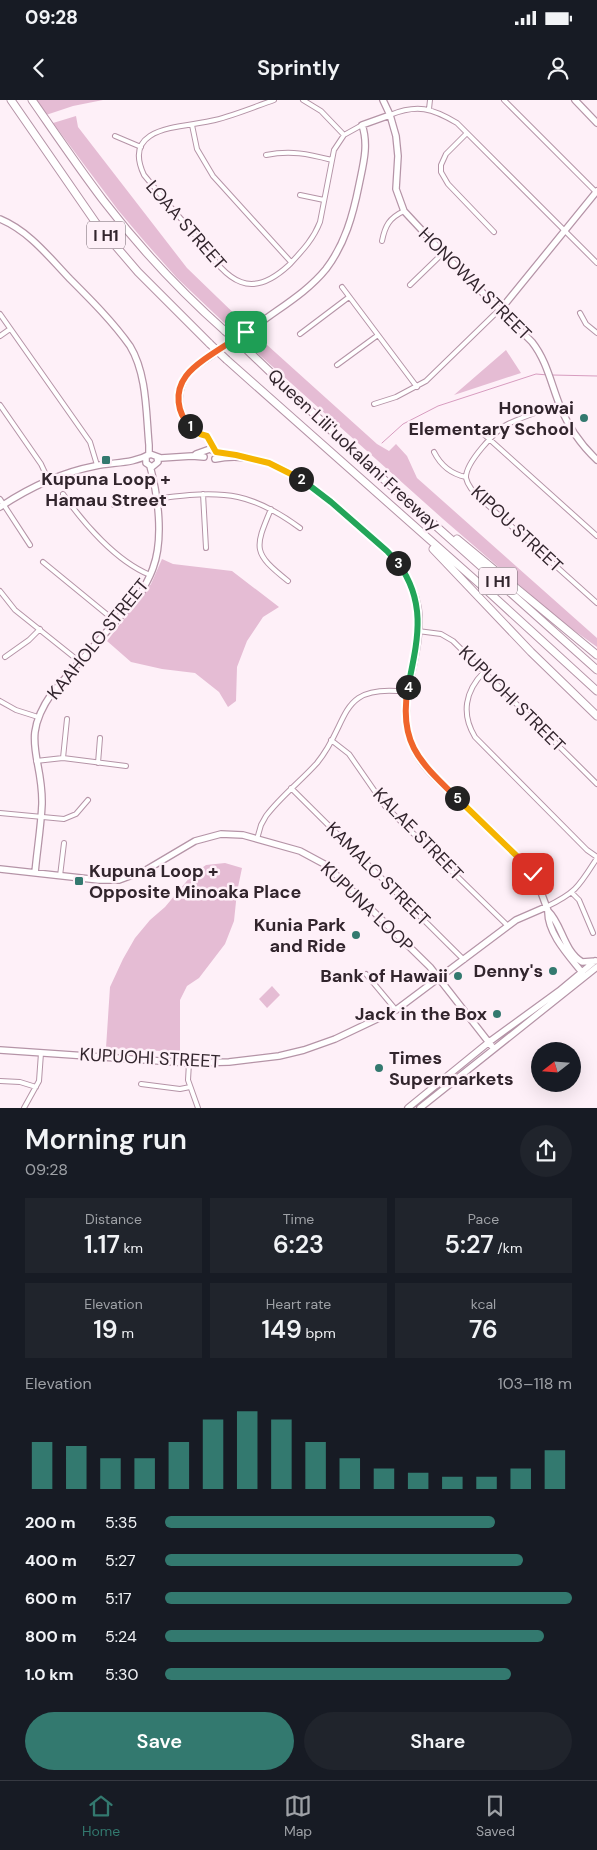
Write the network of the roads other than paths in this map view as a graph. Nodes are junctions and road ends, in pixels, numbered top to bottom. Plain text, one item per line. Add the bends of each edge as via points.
1 (11, 100) edge
2 (274, 100) edge
3 (303, 100) edge
4 (383, 100) edge
5 (430, 100) edge
6 (504, 100) edge
7 (575, 100) edge
8 (32, 101) edge
9 (429, 110) junction
10 (390, 115) junction
11 (597, 123) edge
12 (192, 125) junction
13 (362, 125) junction
14 (468, 133) junction
15 (344, 135) junction
16 (115, 136) dead end
17 (141, 147) junction
18 (266, 155) dead end
19 (332, 160) junction
20 (597, 192) edge
21 (300, 195) dead end
22 (324, 200) junction
23 (404, 211) junction
24 (0, 218) edge
25 (565, 230) junction
26 (494, 232) dead end
27 (382, 242) dead end
28 (442, 253) junction
29 (291, 262) junction
30 (597, 263) edge
31 (250, 284) junction
32 (410, 285) dead end
33 (342, 287) dead end
34 (250, 290) dead end
35 (349, 296) junction
36 (501, 309) junction
37 (580, 313) dead end
38 (0, 314) edge
39 (10, 329) junction
40 (597, 333) edge
41 (300, 334) dead end
42 (378, 335) junction
43 (0, 336) edge
44 (337, 365) dead end
45 (417, 387) junction
46 (0, 404) edge
47 (374, 404) dead end
48 (559, 404) junction
49 (478, 429) dead end
50 (490, 440) junction
51 (434, 452) dead end
52 (210, 453) junction
53 (152, 460) junction
54 (597, 460) edge
55 (97, 466) junction
56 (466, 477) junction
57 (48, 479) junction
58 (398, 491) junction
59 (63, 494) dead end
60 (203, 494) junction
61 (156, 497) junction
62 (1, 504) edge
63 (114, 504) dead end
64 (271, 510) junction
65 (400, 514) junction
66 (300, 528) dead end
67 (597, 536) edge
68 (30, 545) dead end
69 (206, 548) dead end
70 (43, 562) dead end
71 (150, 574) junction
72 (288, 581) dead end
73 (0, 591) edge
74 (6, 600) junction
75 (597, 603) edge
76 (0, 604) edge
77 (115, 621) junction
78 (40, 629) junction
79 (418, 631) junction
80 (597, 655) edge
81 (5, 657) dead end
82 (80, 662) junction
83 (597, 670) edge
84 (484, 672) junction
85 (597, 691) edge
86 (407, 692) junction
87 (0, 701) edge
88 (597, 716) edge
89 (38, 717) junction
90 (67, 720) dead end
91 (100, 738) dead end
92 (332, 740) junction
93 (63, 758) junction
94 (36, 761) junction
95 (98, 762) junction
96 (126, 766) dead end
97 (597, 784) edge
98 (291, 788) junction
99 (88, 800) dead end
100 (0, 813) edge
101 (41, 818) junction
102 (257, 839) junction
103 (64, 843) dead end
104 (597, 858) edge
105 (0, 869) edge
106 (34, 873) junction
107 (60, 876) junction
108 (572, 893) junction
109 (547, 909) junction
110 (508, 926) junction
111 (593, 933) dead end
112 (571, 956) junction
113 (464, 960) junction
114 (597, 963) edge
115 (366, 974) dead end
116 (584, 974) junction
117 (439, 979) junction
118 (574, 979) junction
119 (396, 1010) junction
120 (489, 1042) junction
121 (494, 1048) junction
122 (0, 1050) edge
123 (41, 1053) junction
124 (189, 1063) junction
125 (0, 1081) edge
126 (141, 1084) dead end
127 (36, 1087) junction
128 (190, 1087) junction
129 (24, 1108) edge
130 (198, 1108) edge
131 (408, 1108) edge
132 (420, 1108) edge

1 - 65 highway, Queen Liliʻuokalani Freeway / I H1, bridge via 96,223 138,272 227,360
2 - 12 street via 231,116
3 - 15 street via 321,111
4 - 10 street, HONOWAI STREET
5 - 9 street
6 - 20 street
7 - 11 street
8 - 58 highway, Queen Liliʻuokalani Freeway / I H1, bridge via 103,200 148,255 197,306
9 - 10 street via 413,108
9 - 14 street via 449,118
10 - 13 street
10 - 23 street, HONOWAI STREET via 397,146 396,189
12 - 17 street via 158,130
12 - 29 street via 197,148 213,176
13 - 15 street
13 - 52 street via 365,155 353,214 326,269 296,298 195,367 182,381 179,395 181,413 192,428 210,439
14 - 25 street
14 - 26 street via 446,154 441,172 448,184
15 - 19 street via 334,150
16 - 17 street
17 - 31 street, LOAA STREET via 139,162 144,175 222,268 241,282
18 - 19 street via 298,153
19 - 22 street
20 - 25 street
21 - 22 street
22 - 29 street via 316,233
23 - 27 street via 391,218
23 - 28 street, HONOWAI STREET
24 - 53 street, KAAHOLO STREET via 34,241 130,346 139,366
25 - 30 street
25 - 36 street
28 - 32 street
28 - 36 street, HONOWAI STREET
29 - 31 street via 276,276
31 - 34 street
33 - 35 street
35 - 41 street
35 - 42 street
36 - 45 street
36 - 48 street, HONOWAI STREET via 532,342 546,367
37 - 40 street via 586,324
38 - 39 street
39 - 43 street
39 - 55 street via 90,442
42 - 44 street
42 - 45 street
45 - 47 street
46 - 57 street
48 - 50 street, KIPOU STREET via 507,424
48 - 54 street, HONOWAI STREET via 577,436
49 - 50 street
50 - 56 street, KIPOU STREET via 468,466
50 - 67 street
51 - 56 street via 450,472
52 - 53 street
52 - 79 street via 269,463 312,486 387,551 405,572 418,610
53 - 55 street
53 - 61 street, KAAHOLO STREET
55 - 57 street
56 - 75 street, KIPOU STREET via 482,500
57 - 62 street
58 - 80 highway
58 - 83 highway, Queen Liliʻuokalani Freeway / I H1
59 - 71 street via 85,524 135,568
60 - 61 street
60 - 64 street via 238,497
60 - 69 street
61 - 63 street
61 - 71 street, KAAHOLO STREET via 159,542
62 - 68 street
64 - 66 street
64 - 72 street via 259,537 259,549 267,563
65 - 85 highway, Queen Liliʻuokalani Freeway / I H1
65 - 88 highway via 531,652
70 - 77 street
71 - 77 street, KAAHOLO STREET via 140,593
73 - 74 street
74 - 76 street
74 - 78 street
77 - 82 street, KAAHOLO STREET
78 - 81 street
78 - 82 street
79 - 84 street, KUPUOHI STREET via 447,637
79 - 86 street
82 - 89 street, KAAHOLO STREET via 52,693
84 - 97 street, KUPUOHI STREET
84 - 104 street via 473,685 466,704 468,725 479,742
86 - 92 street via 380,690 359,698 343,715
86 - 109 street via 406,724 419,758 525,864 538,884
87 - 89 street
89 - 94 street, KAAHOLO STREET via 34,741
90 - 93 street
91 - 95 street
92 - 98 street via 318,761
92 - 110 street, KALAE STREET via 350,754 385,806
93 - 94 street
93 - 95 street
94 - 101 street, KAAHOLO STREET
95 - 96 street
98 - 102 street via 266,816
98 - 113 street, KAMALO STREET
99 - 101 street via 68,818
100 - 101 street
101 - 106 street, KAAHOLO STREET
102 - 107 street, KUPUNA LOOP via 231,834 202,838 138,874 119,880
102 - 117 street, KUPUNA LOOP via 300,851 326,865
103 - 107 street
104 - 108 street, KUPUOHI STREET
105 - 106 street, KUPUNA LOOP
106 - 107 street, KUPUNA LOOP
108 - 109 street, KUPUOHI STREET
108 - 111 street via 579,900
109 - 110 street, KUPUOHI STREET via 525,915
109 - 112 street
110 - 113 street, KUPUOHI STREET
112 - 114 street via 582,962
112 - 116 street
112 - 118 street
113 - 117 street, KUPUOHI STREET
114 - 116 street
115 - 119 street
116 - 118 street
116 - 121 street
117 - 119 street, KUPUOHI STREET
117 - 120 street, KUPUNA LOOP
118 - 120 street
119 - 124 street, KUPUOHI STREET via 335,1039 296,1052 229,1062
120 - 121 street, KUPUNA LOOP
120 - 131 street
121 - 132 street
122 - 123 street, KUPUOHI STREET
123 - 124 street, KUPUOHI STREET
123 - 127 street
124 - 128 street
125 - 127 street
126 - 128 street via 180,1089
127 - 129 street
128 - 130 street

